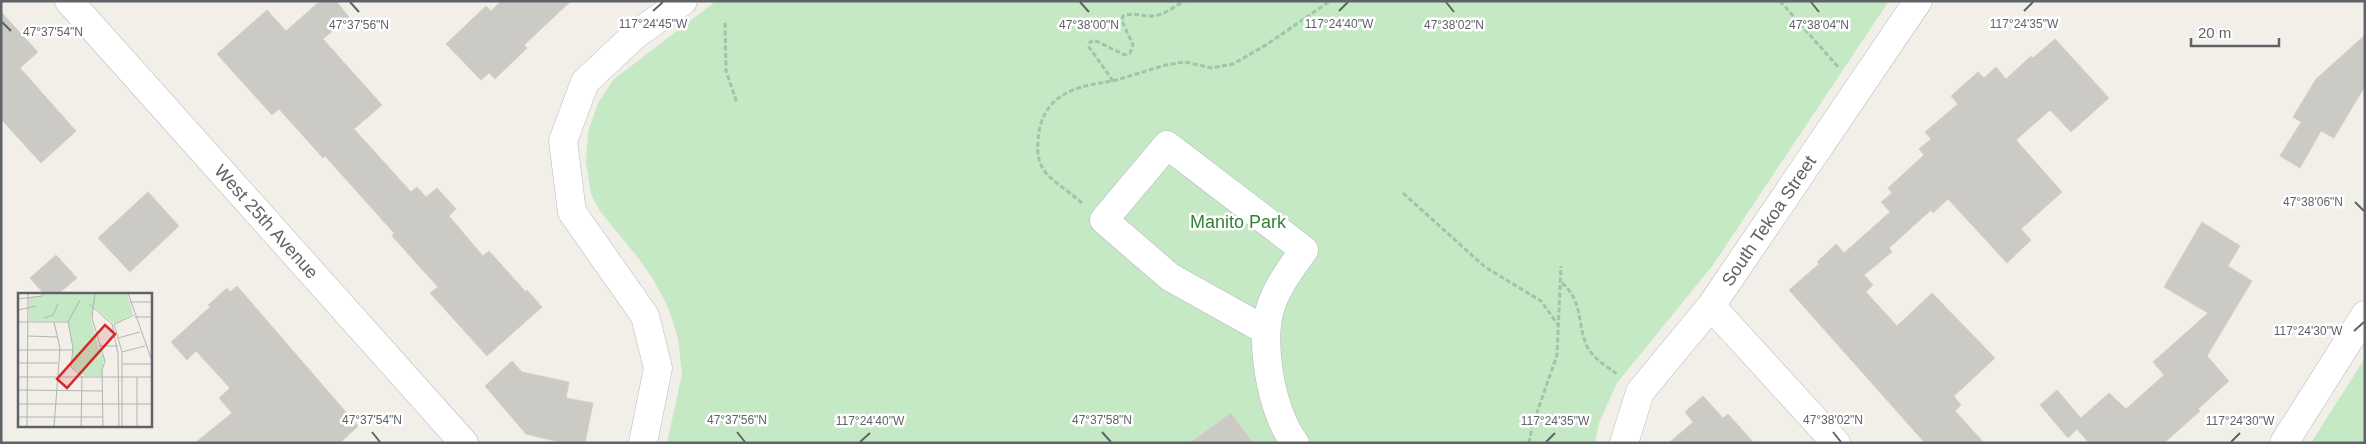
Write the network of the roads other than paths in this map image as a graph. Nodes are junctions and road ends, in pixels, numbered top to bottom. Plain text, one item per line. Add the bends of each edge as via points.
1 (69, 1) edge
2 (683, 1) edge
3 (1918, 1) edge
4 (1711, 306) junction
5 (2365, 315) edge
6 (1265, 330) junction
7 (464, 443) edge
8 (642, 443) edge
9 (1295, 443) edge
10 (1624, 443) edge
11 (1836, 443) edge
12 (2284, 443) edge

1 - 7 street, West 25th Avenue
2 - 8 street via 635,35 585,82 563,142 572,212 645,316 658,368
3 - 4 street, South Tekoa Street
4 - 10 street, South Tekoa Street via 1640,392
4 - 11 street
5 - 12 street
6 - 6 street via 1272,303 1304,250 1167,144 1104,220 1170,277
6 - 9 street via 1277,409

